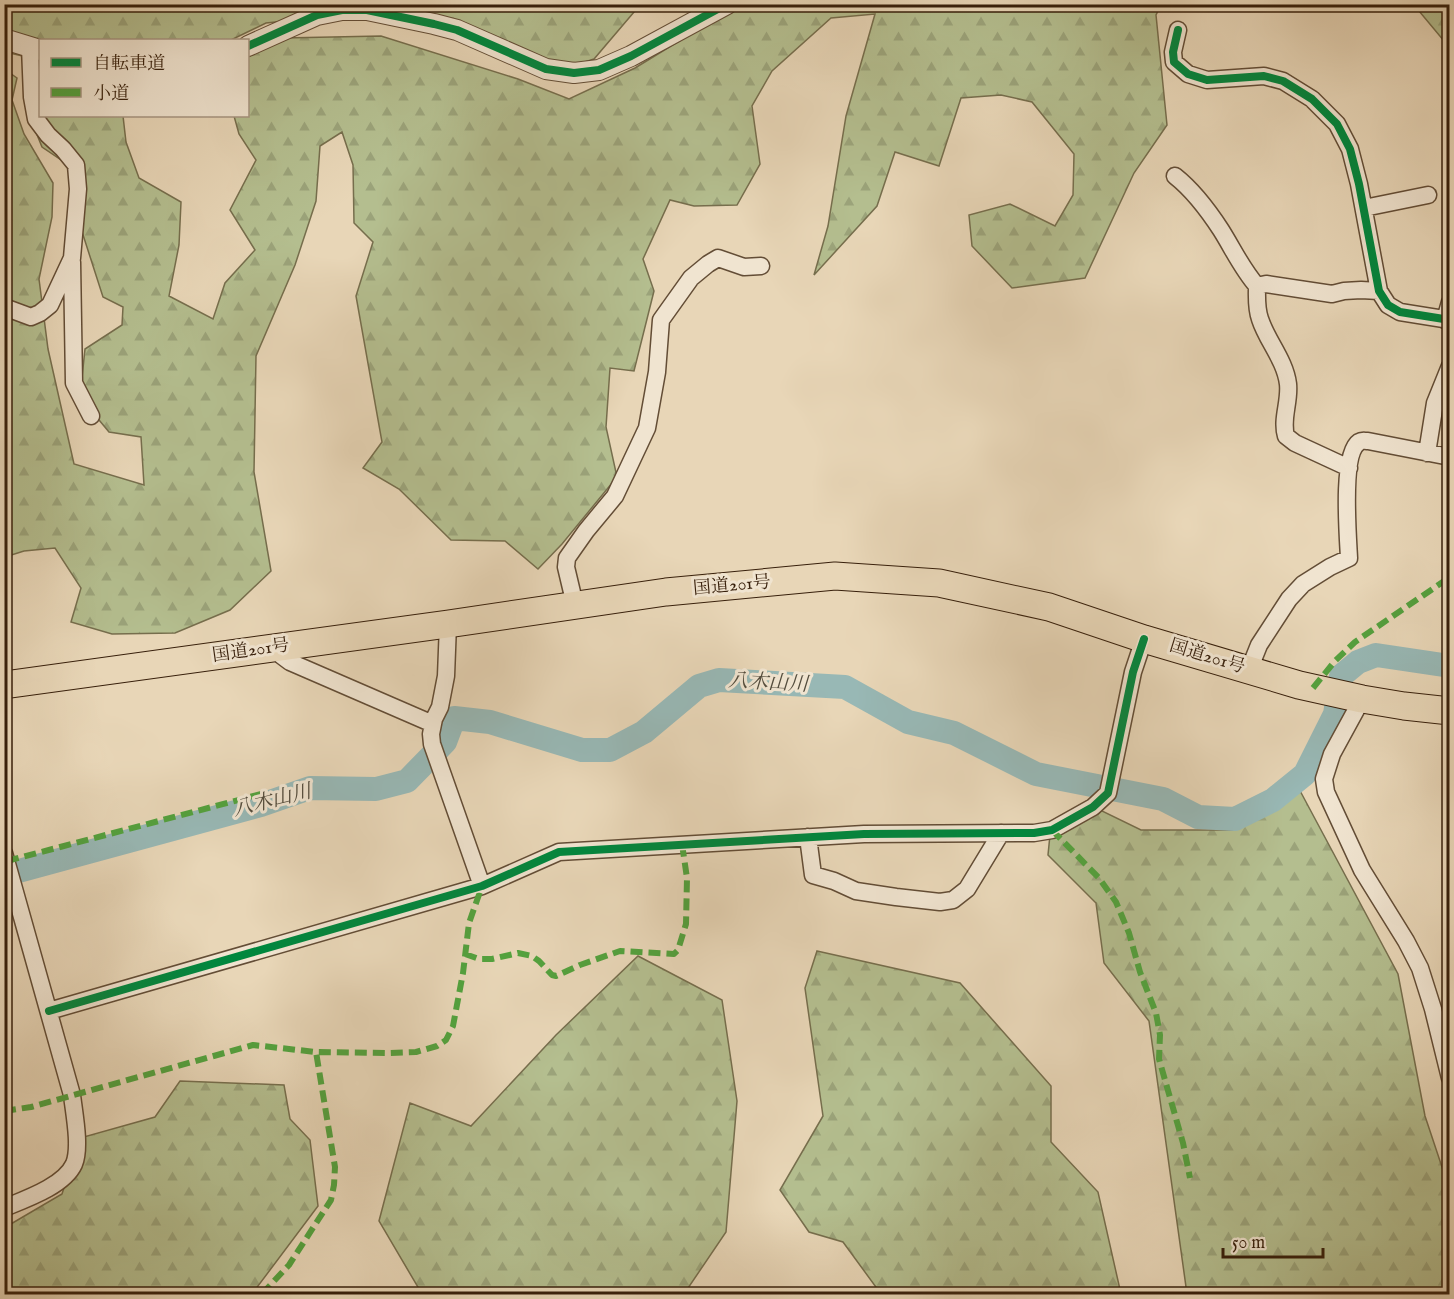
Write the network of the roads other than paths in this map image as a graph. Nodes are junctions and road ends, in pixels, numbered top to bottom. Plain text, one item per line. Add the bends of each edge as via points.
1 (727, 4) edge
2 (1179, 30) dead end
3 (4, 39) edge
4 (249, 46) edge
5 (35, 48) edge
6 (1175, 176) dead end
7 (1428, 195) dead end
8 (1364, 208) junction
9 (72, 258) junction
10 (761, 266) dead end
11 (1257, 286) junction
12 (1379, 291) junction
13 (1449, 302) edge
14 (4, 307) edge
15 (1447, 320) edge
16 (1449, 366) edge
17 (91, 416) dead end
18 (1427, 453) junction
19 (1449, 457) edge
20 (1349, 468) junction
21 (575, 605) junction
22 (448, 624) junction
23 (1144, 639) junction
24 (277, 647) junction
25 (1249, 670) junction
26 (4, 685) edge
27 (1348, 696) junction
28 (1449, 711) edge
29 (433, 724) junction
30 (1001, 833) junction
31 (808, 837) junction
32 (6, 860) edge
33 (482, 886) junction
34 (49, 1011) junction
35 (1449, 1078) edge
36 (4, 1208) edge

1 - 4 street via 631,56 599,70 574,73 546,69 457,30 367,10 317,15
2 - 8 street via 1174,62 1188,74 1208,81 1264,76 1283,81 1312,99 1337,124 1350,149
3 - 5 street
5 - 9 street via 32,97 36,119 76,165 78,189
6 - 11 street via 1200,201
7 - 8 street
8 - 12 street
9 - 14 street via 50,304 40,313 31,317
9 - 17 street via 74,383
10 - 21 street via 744,267 718,258 691,278 661,321 647,428 615,496 567,558
11 - 12 street via 1332,294
11 - 20 street via 1260,319 1284,368 1287,383 1286,436
12 - 15 street via 1388,305 1400,312
13 - 15 street
16 - 18 street via 1435,403
18 - 19 street
18 - 20 street via 1361,441 1354,448
20 - 25 street via 1349,558 1303,584 1259,645
21 - 22 highway, 国道201号
21 - 23 highway, 国道201号 via 835,576 939,583 1049,607
22 - 24 highway, 国道201号
22 - 29 street via 446,676
23 - 25 highway, 国道201号
23 - 30 street via 1133,672 1109,788 1093,807 1052,830
24 - 26 highway, 国道201号
24 - 29 street via 290,663
25 - 27 highway, 国道201号
27 - 28 highway, 国道201号
27 - 35 street via 1324,779 1326,792 1362,870 1420,968
29 - 33 street via 432,744
30 - 31 street
30 - 31 street via 966,889 953,900 940,902 856,891 813,875
31 - 33 street via 559,852
32 - 34 street
33 - 34 street
34 - 36 street via 72,1095 76,1128 74,1164 60,1181

